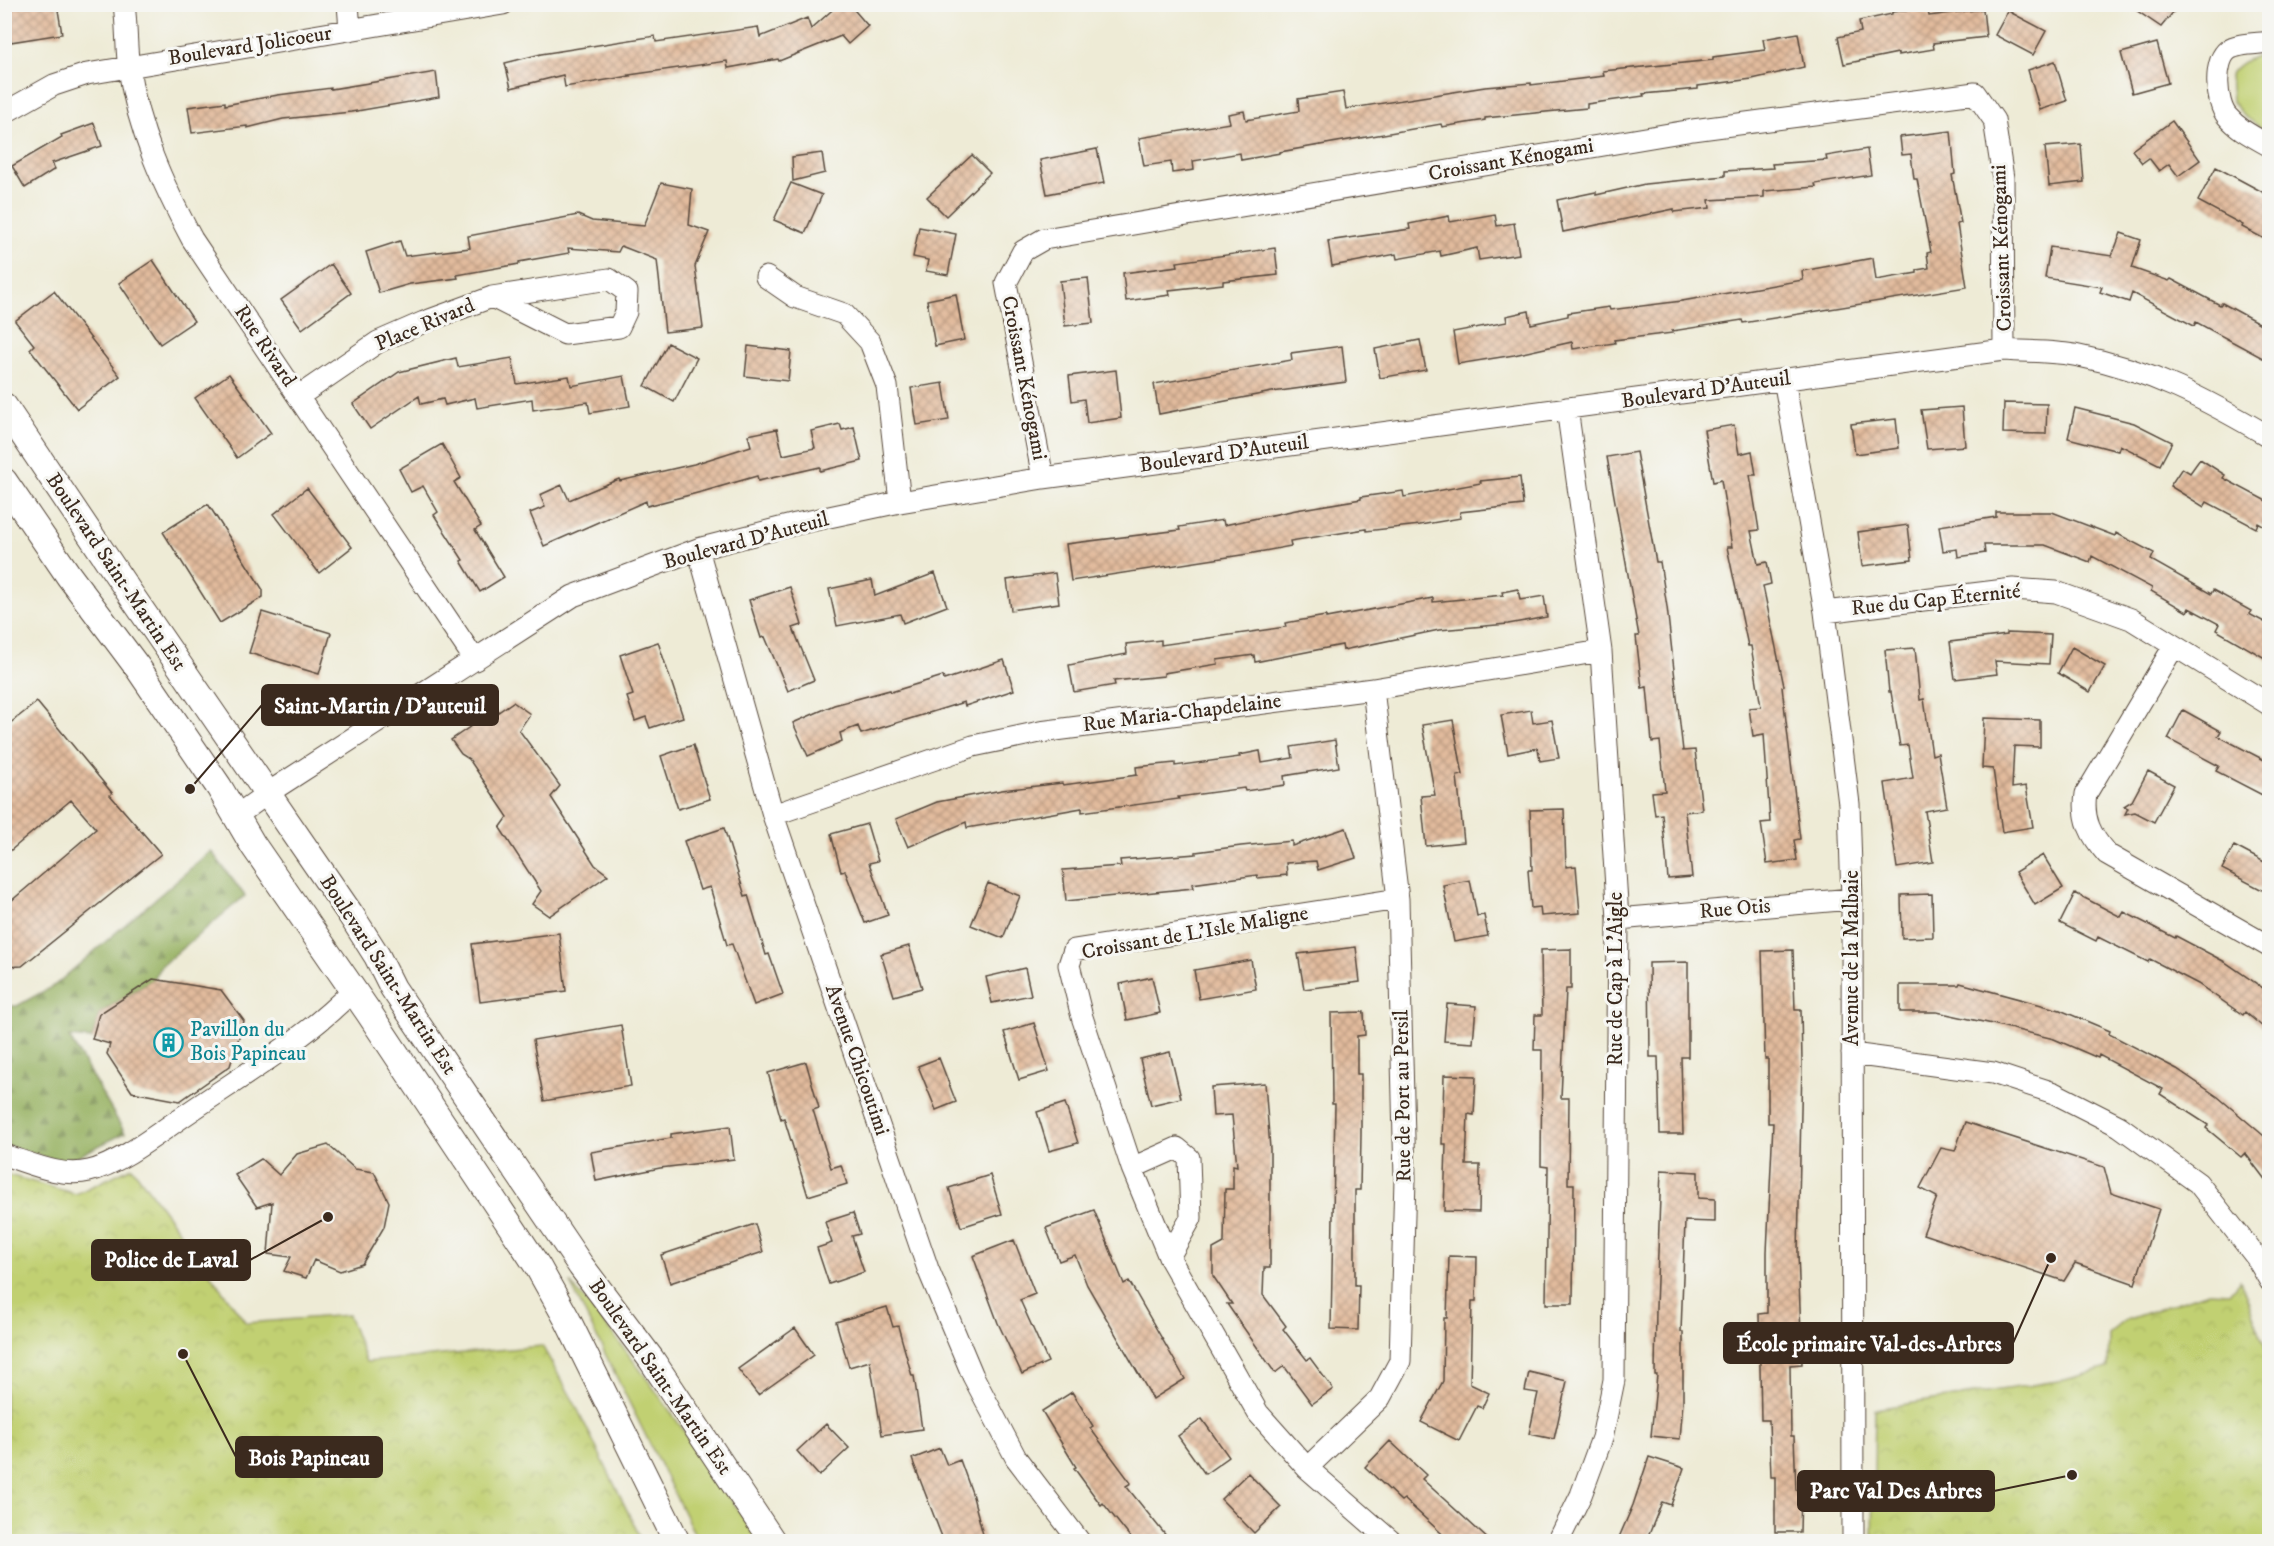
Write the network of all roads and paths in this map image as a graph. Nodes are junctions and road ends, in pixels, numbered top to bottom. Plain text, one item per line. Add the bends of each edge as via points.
1 (124, 4) edge
2 (348, 4) edge
3 (503, 4) edge
4 (350, 30) junction
5 (2270, 42) edge
6 (129, 67) junction
7 (4, 113) edge
8 (2270, 146) edge
9 (766, 277) dead end
10 (492, 297) junction
11 (2004, 350) junction
12 (1784, 380) junction
13 (299, 396) junction
14 (4, 406) edge
15 (1567, 408) junction
16 (2270, 437) edge
17 (1043, 478) junction
18 (4, 481) edge
19 (900, 502) junction
20 (698, 549) junction
21 (1825, 612) junction
22 (2174, 646) junction
23 (1600, 651) junction
24 (475, 660) junction
25 (1373, 689) junction
26 (2270, 705) edge
27 (268, 793) junction
28 (773, 815) junction
29 (236, 816) junction
30 (1398, 899) junction
31 (1852, 899) junction
32 (1618, 919) junction
33 (2270, 947) edge
34 (377, 956) junction
35 (353, 990) junction
36 (1852, 1054) junction
37 (481, 1118) junction
38 (452, 1137) junction
39 (4, 1155) edge
40 (1132, 1168) junction
41 (1169, 1257) junction
42 (2270, 1281) edge
43 (1307, 1468) junction
44 (677, 1542) edge
45 (773, 1542) edge
46 (1080, 1542) edge
47 (1392, 1542) edge
48 (1558, 1542) edge
49 (1853, 1542) edge

1 - 6 street, Rue Rivard
2 - 4 street
3 - 4 street, Boulevard Jolicoeur
4 - 6 street, Boulevard Jolicoeur
5 - 8 street via 2230,48 2221,57 2216,79 2224,114 2240,129
6 - 7 street, Boulevard Jolicoeur via 70,78
6 - 13 street, Rue Rivard via 148,144 178,214
9 - 19 street via 795,297 844,314 870,342 887,386
10 - 10 street, Place Rivard via 565,334 619,327 627,312 627,292 609,279
10 - 13 street, Place Rivard via 378,342
11 - 12 street, Boulevard D'Auteuil
11 - 16 street, Boulevard D'Auteuil via 2077,356 2146,374 2218,406
11 - 17 street, Croissant Kénogami via 2003,178 1994,120 1975,93 1716,127 1044,239 1023,251 1006,283
12 - 15 street, Boulevard D'Auteuil
12 - 21 street, Avenue de la Malbaie
13 - 24 street, Rue Rivard
14 - 27 main road, Boulevard Saint-Martin Est
15 - 17 street, Boulevard D'Auteuil
15 - 23 street, Rue de Cap à L'Aigle
17 - 19 street, Boulevard D'Auteuil
18 - 29 main road, Boulevard Saint-Martin Est via 138,668
19 - 20 street, Boulevard D'Auteuil
20 - 24 street, Boulevard D'Auteuil via 573,596
20 - 28 street, Avenue Chicoutimi
21 - 22 street, Rue du Cap Éternité via 2013,589 2056,592 2131,619
21 - 31 street, Avenue de la Malbaie via 1849,804
22 - 26 street, Rue du Cap Éternité
22 - 33 street via 2086,794 2084,810 2094,840 2107,854
23 - 25 street, Rue Maria-Chapdelaine
23 - 32 street, Rue de Cap à L'Aigle
24 - 27 street, Boulevard D'Auteuil
25 - 28 street, Rue Maria-Chapdelaine via 1040,732 973,746
25 - 30 street, Rue de Port au Persil
27 - 29 street, Boulevard D'Auteuil
27 - 34 main road, Boulevard Saint-Martin Est
28 - 46 street, Avenue Chicoutimi via 928,1269 968,1365 1016,1458
29 - 35 main road, Boulevard Saint-Martin Est
30 - 40 street, Croissant de L'Isle Maligne via 1074,950 1069,965 1082,1017
30 - 43 street, Rue de Port au Persil via 1405,1178 1400,1361 1380,1398
31 - 32 street, Rue Otis
31 - 36 street, Avenue de la Malbaie
32 - 48 street, Rue de Cap à L'Aigle via 1614,1380 1602,1438
34 - 35 main road
34 - 37 main road, Boulevard Saint-Martin Est via 393,988
35 - 38 main road, Boulevard Saint-Martin Est
35 - 39 street via 329,1013 261,1063 108,1164 88,1172 64,1172
36 - 42 street via 1993,1073 2054,1093 2119,1126 2198,1183
36 - 49 street, Avenue de la Malbaie
37 - 38 main road
37 - 45 main road, Boulevard Saint-Martin Est via 651,1359
38 - 44 main road, Boulevard Saint-Martin Est via 538,1267
40 - 41 street, Croissant de L'Isle Maligne
40 - 41 street via 1177,1148 1189,1158 1191,1218
41 - 43 street, Croissant de L'Isle Maligne via 1258,1413
43 - 47 street, Croissant de L'Isle Maligne

